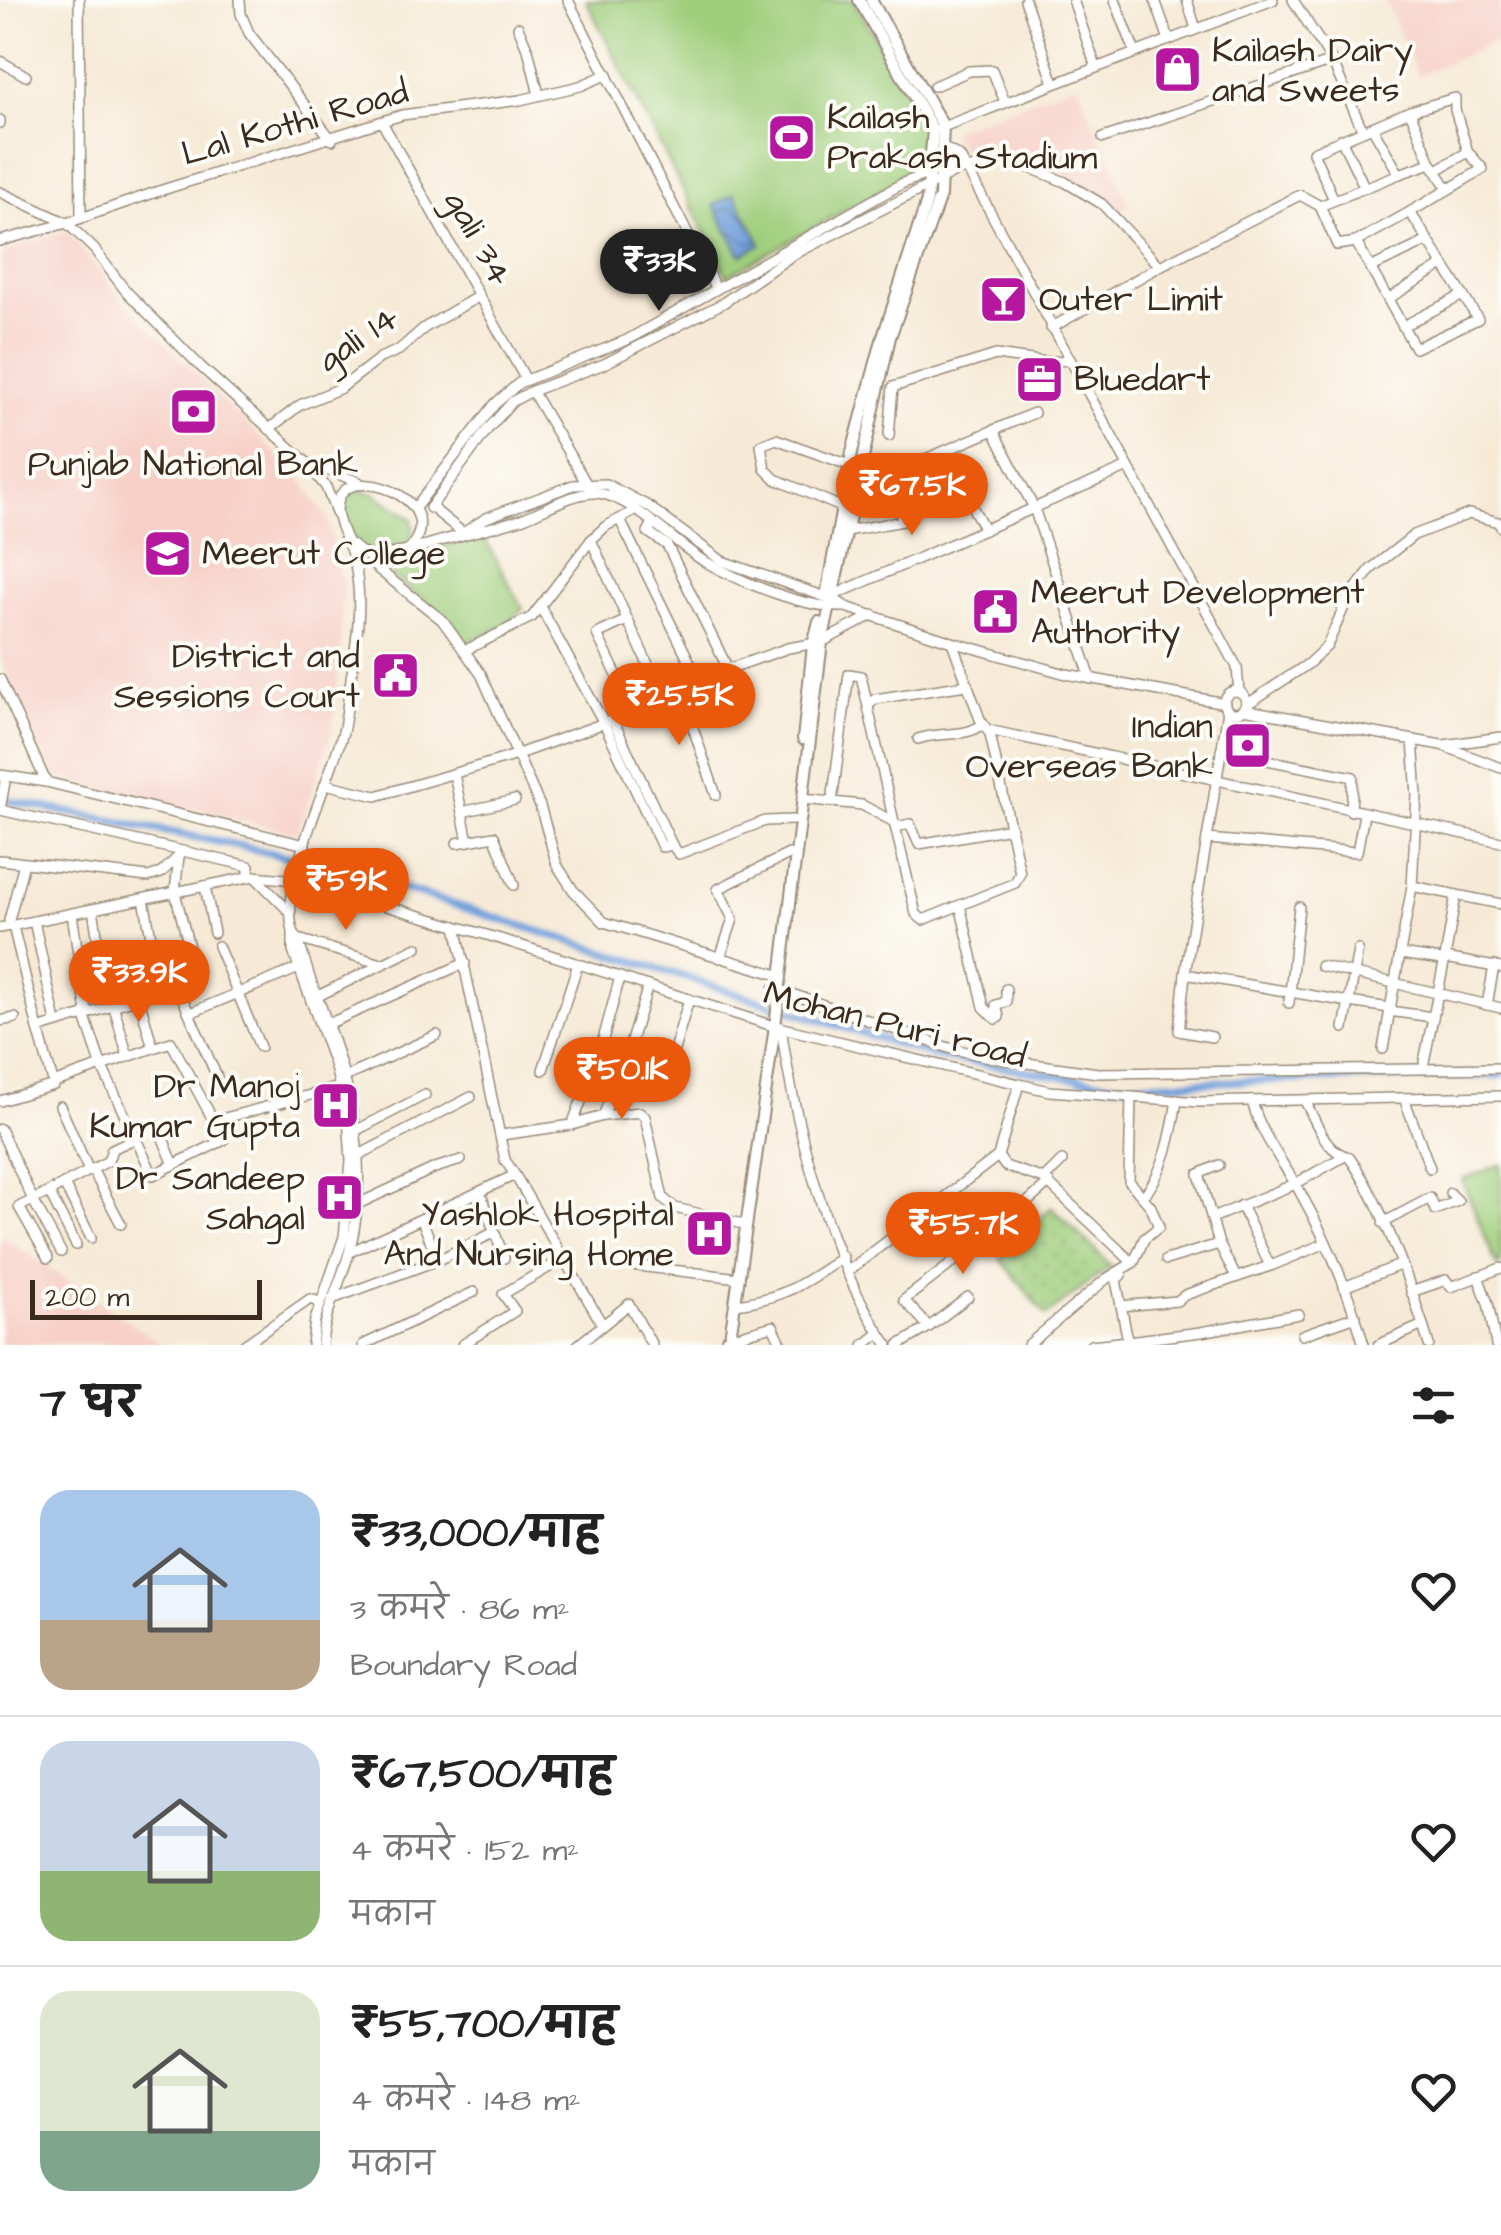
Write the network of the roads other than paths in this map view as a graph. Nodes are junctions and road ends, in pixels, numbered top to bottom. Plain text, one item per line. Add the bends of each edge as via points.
1 (79, 0) edge
2 (568, 0) edge
3 (859, 0) edge
4 (871, 0) edge
5 (1025, 0) edge
6 (1073, 0) edge
7 (1116, 0) edge
8 (1155, 0) edge
9 (1187, 0) edge
10 (1274, 0) edge
11 (1292, 0) edge
12 (243, 2) edge
13 (518, 27) dead end
14 (1196, 29) junction
15 (1170, 40) junction
16 (1135, 52) junction
17 (1332, 61) junction
18 (0, 62) edge
19 (903, 64) junction
20 (1096, 68) junction
21 (608, 74) junction
22 (26, 76) dead end
23 (1054, 84) junction
24 (934, 86) dead end
25 (539, 96) junction
26 (1005, 102) junction
27 (1410, 112) junction
28 (382, 122) junction
29 (938, 128) junction
30 (1368, 129) junction
31 (1103, 138) dead end
32 (1341, 139) junction
33 (332, 140) junction
34 (942, 148) junction
35 (1468, 152) junction
36 (1434, 166) junction
37 (962, 170) junction
38 (937, 174) junction
39 (1399, 174) junction
40 (928, 186) junction
41 (1365, 188) junction
42 (1448, 188) junction
43 (0, 192) edge
44 (1334, 200) junction
45 (1320, 206) junction
46 (1410, 212) junction
47 (81, 218) junction
48 (67, 223) junction
49 (1428, 240) junction
50 (0, 242) edge
51 (1356, 242) junction
52 (1444, 264) junction
53 (1160, 266) junction
54 (1370, 268) junction
55 (716, 289) junction
56 (1463, 295) junction
57 (479, 296) junction
58 (1388, 300) junction
59 (1403, 326) junction
60 (1051, 328) junction
61 (1069, 360) junction
62 (526, 380) junction
63 (893, 387) junction
64 (532, 391) junction
65 (876, 393) junction
66 (1034, 413) dead end
67 (269, 428) junction
68 (994, 432) junction
69 (889, 436) dead end
70 (943, 454) junction
71 (306, 462) junction
72 (849, 465) junction
73 (1128, 467) junction
74 (364, 482) junction
75 (892, 486) dead end
76 (590, 488) junction
77 (856, 489) junction
78 (431, 507) junction
79 (841, 507) junction
80 (415, 508) junction
81 (1034, 508) junction
82 (635, 511) junction
83 (338, 518) junction
84 (422, 519) junction
85 (620, 520) junction
86 (653, 523) junction
87 (1501, 527) edge
88 (986, 530) junction
89 (846, 531) junction
90 (463, 533) junction
91 (591, 540) junction
92 (350, 544) junction
93 (408, 551) junction
94 (386, 556) junction
95 (374, 566) junction
96 (360, 588) junction
97 (828, 601) junction
98 (541, 608) junction
99 (873, 615) junction
100 (627, 620) junction
101 (952, 642) junction
102 (818, 643) junction
103 (466, 650) junction
104 (728, 669) junction
105 (0, 679) edge
106 (1091, 679) junction
107 (699, 681) junction
108 (966, 685) junction
109 (680, 690) junction
110 (1239, 692) junction
111 (663, 698) junction
112 (868, 705) junction
113 (1227, 707) junction
114 (1244, 707) junction
115 (634, 711) junction
116 (608, 722) junction
117 (986, 727) junction
118 (1501, 737) edge
119 (918, 739) dead end
120 (1412, 740) junction
121 (1442, 745) junction
122 (1221, 751) junction
123 (517, 754) junction
124 (1501, 768) edge
125 (454, 774) junction
126 (3, 776) edge
127 (1217, 780) junction
128 (46, 782) junction
129 (325, 784) junction
130 (716, 794) dead end
131 (802, 799) junction
132 (515, 800) dead end
133 (832, 802) junction
134 (0, 810) edge
135 (1351, 811) junction
136 (462, 812) junction
137 (1364, 814) junction
138 (793, 820) junction
139 (1416, 821) junction
140 (895, 825) junction
141 (1011, 828) junction
142 (1207, 839) junction
143 (468, 841) junction
144 (1501, 842) edge
145 (456, 844) dead end
146 (304, 849) junction
147 (789, 854) junction
148 (0, 860) edge
149 (24, 863) junction
150 (252, 877) junction
151 (296, 880) junction
152 (514, 885) dead end
153 (205, 886) junction
154 (1412, 886) junction
155 (175, 892) junction
156 (1456, 895) junction
157 (144, 899) junction
158 (1501, 904) edge
159 (960, 905) junction
160 (1300, 906) dead end
161 (93, 910) junction
162 (290, 912) junction
163 (72, 914) junction
164 (7, 921) edge
165 (30, 922) junction
166 (456, 926) junction
167 (0, 928) edge
168 (783, 931) junction
169 (214, 933) dead end
170 (296, 935) junction
171 (218, 946) dead end
172 (417, 947) dead end
173 (153, 948) dead end
174 (1358, 950) dead end
175 (190, 951) dead end
176 (1400, 954) junction
177 (720, 958) junction
178 (1445, 958) junction
179 (167, 963) dead end
180 (382, 964) junction
181 (466, 964) junction
182 (578, 964) junction
183 (1321, 966) dead end
184 (1497, 967) edge
185 (299, 968) junction
186 (1354, 973) junction
187 (775, 974) junction
188 (1184, 974) junction
189 (620, 977) junction
190 (1395, 981) junction
191 (648, 986) junction
192 (1006, 989) dead end
193 (776, 990) junction
194 (238, 993) junction
195 (1438, 994) junction
196 (318, 996) junction
197 (1290, 998) junction
198 (689, 999) junction
199 (1349, 1002) junction
200 (117, 1003) junction
201 (1488, 1005) junction
202 (1501, 1008) edge
203 (1390, 1010) junction
204 (85, 1013) junction
205 (190, 1013) junction
206 (1433, 1017) junction
207 (15, 1018) dead end
208 (0, 1021) edge
209 (774, 1021) junction
210 (56, 1022) junction
211 (328, 1024) junction
212 (1344, 1028) dead end
213 (38, 1029) junction
214 (437, 1035) dead end
215 (1212, 1037) dead end
216 (260, 1047) dead end
217 (153, 1048) junction
218 (1383, 1049) dead end
219 (128, 1057) junction
220 (1424, 1062) dead end
221 (102, 1067) junction
222 (1501, 1068) edge
223 (543, 1070) dead end
224 (216, 1077) dead end
225 (666, 1077) dead end
226 (343, 1082) junction
227 (53, 1083) junction
228 (1019, 1084) junction
229 (425, 1095) dead end
230 (1501, 1096) edge
231 (470, 1097) dead end
232 (1131, 1097) junction
233 (1404, 1098) junction
234 (1177, 1100) junction
235 (1252, 1101) junction
236 (1305, 1101) junction
237 (0, 1102) edge
238 (60, 1106) dead end
239 (604, 1116) junction
240 (214, 1121) junction
241 (572, 1125) junction
242 (0, 1128) edge
243 (159, 1129) dead end
244 (357, 1130) junction
245 (501, 1136) junction
246 (136, 1138) junction
247 (359, 1155) junction
248 (998, 1156) junction
249 (1343, 1157) junction
250 (461, 1160) dead end
251 (1062, 1161) dead end
252 (174, 1165) junction
253 (1218, 1165) dead end
254 (1430, 1168) dead end
255 (90, 1171) junction
256 (515, 1175) junction
257 (1046, 1181) junction
258 (64, 1184) junction
259 (1296, 1184) junction
260 (49, 1192) junction
261 (480, 1192) junction
262 (1450, 1193) dead end
263 (1142, 1197) junction
264 (33, 1200) junction
265 (358, 1204) junction
266 (1241, 1205) junction
267 (1212, 1218) junction
268 (422, 1220) junction
269 (1383, 1223) junction
270 (121, 1224) dead end
271 (744, 1225) junction
272 (494, 1233) junction
273 (91, 1238) dead end
274 (1326, 1243) junction
275 (1218, 1244) junction
276 (76, 1246) dead end
277 (62, 1252) dead end
278 (350, 1252) junction
279 (843, 1257) junction
280 (48, 1258) dead end
281 (504, 1258) dead end
282 (438, 1260) junction
283 (564, 1260) junction
284 (1166, 1260) dead end
285 (1134, 1262) junction
286 (622, 1264) dead end
287 (1400, 1265) junction
288 (1270, 1266) junction
289 (1501, 1268) edge
290 (847, 1272) junction
291 (1478, 1276) junction
292 (737, 1278) junction
293 (1236, 1278) junction
294 (1344, 1287) junction
295 (474, 1292) dead end
296 (1411, 1292) junction
297 (968, 1297) dead end
298 (332, 1298) junction
299 (320, 1302) junction
300 (735, 1304) junction
301 (1120, 1306) junction
302 (1300, 1314) dead end
303 (1356, 1316) junction
304 (602, 1324) junction
305 (1423, 1326) junction
306 (929, 1327) junction
307 (1201, 1332) junction
308 (879, 1333) junction
309 (1302, 1335) dead end
310 (1128, 1340) junction
311 (728, 1342) edge
312 (244, 1345) edge
313 (312, 1345) edge
314 (322, 1345) edge
315 (363, 1345) edge
316 (462, 1345) edge
317 (578, 1345) edge
318 (652, 1345) edge
319 (782, 1345) edge
320 (864, 1345) edge
321 (888, 1345) edge
322 (899, 1345) edge
323 (1028, 1345) edge
324 (1092, 1345) edge
325 (1202, 1345) edge
326 (1364, 1345) edge
327 (1378, 1345) edge
328 (1429, 1345) edge
329 (1496, 1345) edge

1 - 47 street
2 - 21 street
3 - 19 main road
4 - 19 main road
5 - 23 street
6 - 20 street
7 - 16 street
8 - 15 street
9 - 14 street
10 - 14 street
11 - 17 street
12 - 33 street via 249,33
13 - 25 street
14 - 15 street
15 - 16 street
16 - 20 street
17 - 30 street
17 - 31 street
18 - 22 street
19 - 29 main road
20 - 23 street
21 - 25 street, Lal Kothi Road
21 - 55 street
23 - 26 street
24 - 26 street via 969,71 992,70
25 - 28 street, Lal Kothi Road
26 - 29 street
27 - 30 street
27 - 35 street via 1456,98
27 - 36 street
28 - 33 street, Lal Kothi Road
28 - 57 street, gali 34
29 - 34 main road
29 - 38 main road
30 - 32 street
30 - 39 street
32 - 41 street
32 - 44 street via 1313,152
33 - 47 street, Lal Kothi Road
34 - 37 street via 959,156
34 - 38 main road
35 - 36 street
35 - 42 street via 1483,169
36 - 39 street
36 - 42 street
37 - 38 street
37 - 53 street via 1011,160 1065,182 1115,215
37 - 60 street
38 - 40 main road
38 - 55 street via 903,183
38 - 65 main road via 940,196
39 - 41 street
40 - 64 street via 791,256 723,303 604,364
40 - 72 main road
41 - 44 street
42 - 46 street
43 - 48 street
44 - 45 street
45 - 51 street via 1338,245
45 - 53 street via 1300,194
46 - 49 street
46 - 51 street
47 - 48 street, Lal Kothi Road
48 - 50 street, Lal Kothi Road
48 - 67 street via 125,290
49 - 52 street
49 - 54 street
51 - 54 street
52 - 56 street
52 - 58 street
53 - 60 street
54 - 58 street
55 - 62 street via 627,340
56 - 59 street
56 - 59 street via 1478,319 1415,348
57 - 62 street, gali 34
57 - 67 street, gali 14
58 - 59 street
60 - 61 street
61 - 63 street via 996,354
61 - 73 street
62 - 80 street via 495,404
63 - 65 street
63 - 69 street
64 - 76 street
64 - 78 street via 487,430
65 - 77 main road
66 - 68 street
67 - 71 street
68 - 70 street
68 - 81 street
70 - 77 street
70 - 88 street
71 - 74 street
71 - 83 street
72 - 79 main road
72 - 79 street via 776,439 761,445 775,479
73 - 81 street
73 - 110 street via 1237,667
74 - 80 street
74 - 83 street via 343,492
75 - 89 street via 903,521
76 - 82 street
76 - 90 street via 525,517
76 - 97 street via 606,484 622,491 722,561
77 - 89 main road
78 - 84 street
78 - 90 street
79 - 97 main road
80 - 84 street
81 - 88 street
81 - 106 street
82 - 85 street
82 - 86 street
83 - 92 street
84 - 93 street
85 - 91 street
85 - 107 street
86 - 97 street via 744,582
86 - 104 street via 648,532 667,545
87 - 114 street via 1469,514 1414,535 1371,569 1347,600 1328,646
88 - 97 street
89 - 97 main road
90 - 93 street
91 - 98 street
91 - 100 street
92 - 94 street via 363,556
92 - 96 street
93 - 94 street
94 - 95 street
95 - 96 street
95 - 103 street via 442,620
96 - 129 street via 344,730
97 - 99 street
97 - 102 main road
98 - 103 street
98 - 116 street
99 - 101 street
99 - 102 street
100 - 111 street
100 - 115 street via 596,634
101 - 106 street
101 - 108 street
102 - 104 street
102 - 131 main road
102 - 138 main road
103 - 123 street
104 - 107 street
105 - 128 street
106 - 113 street
107 - 109 street
108 - 112 street
108 - 117 street
109 - 111 street
109 - 130 street
110 - 113 street via 1228,694
110 - 114 street
111 - 115 street
112 - 133 street via 860,676 849,674
112 - 140 street
113 - 114 street via 1235,713
113 - 122 street
114 - 120 street
115 - 116 street
116 - 123 street
116 - 138 street via 679,854 766,821
117 - 119 street
117 - 127 street
117 - 141 street
118 - 121 street
120 - 121 street
120 - 139 street
121 - 124 street
122 - 127 street
122 - 135 street via 1353,777
123 - 125 street
123 - 177 street via 557,865 604,922
125 - 129 street via 376,796
125 - 136 street
126 - 128 street
126 - 134 street
127 - 135 street
127 - 142 street
128 - 146 street
129 - 146 street
131 - 133 street
131 - 168 main road
132 - 136 street
133 - 140 street via 862,804
134 - 150 street via 249,866
135 - 137 street
136 - 143 street
137 - 139 street
137 - 142 street via 1357,852
138 - 147 main road
139 - 144 street
139 - 154 street
140 - 141 street via 910,824 919,844
140 - 159 street via 916,914 923,920
141 - 159 street via 1020,873 1015,882
142 - 188 street
143 - 145 street
143 - 152 street via 494,836
146 - 151 street
147 - 168 main road
147 - 177 street via 718,889 733,920
148 - 149 street
149 - 155 street via 148,877 179,856
149 - 164 street
150 - 151 street, Mohan Puri road
150 - 153 street
150 - 162 street
151 - 162 street
151 - 166 street, Mohan Puri road
153 - 155 street
153 - 169 street
154 - 156 street
154 - 176 street
155 - 157 street
155 - 175 street
156 - 158 street
156 - 178 street
157 - 161 street
157 - 173 street
159 - 192 street via 984,1007 996,1019
160 - 197 street
161 - 163 street
161 - 200 street via 102,966 114,964
162 - 170 street
163 - 165 street
163 - 204 street
164 - 165 street
164 - 167 street
164 - 213 street
165 - 210 street
166 - 181 street
166 - 182 street, Mohan Puri road
168 - 187 main road
168 - 193 main road
170 - 180 street
170 - 185 street via 290,940
170 - 196 street
171 - 194 street
172 - 180 street
174 - 186 street
176 - 178 street
176 - 190 street
177 - 187 street
178 - 184 street
178 - 195 street
179 - 205 street
180 - 196 street
181 - 211 street
181 - 245 street
182 - 189 street, Mohan Puri road
182 - 223 street
183 - 186 street
184 - 201 street
185 - 194 street
185 - 226 street
186 - 190 street
186 - 199 street
187 - 193 main road
188 - 197 street
188 - 215 street via 1179,1031
189 - 191 street, Mohan Puri road
189 - 241 street
190 - 195 street
190 - 203 street
191 - 198 street, Mohan Puri road
191 - 239 street
193 - 209 main road
193 - 222 street via 949,1048 1098,1073
194 - 205 street
194 - 216 street
195 - 201 street
195 - 206 street
196 - 211 street
197 - 199 street
198 - 209 street, Mohan Puri road
198 - 225 street
199 - 203 street
199 - 212 street
200 - 204 street
200 - 217 street via 138,998
200 - 219 street
201 - 202 street
203 - 206 street
203 - 218 street
204 - 210 street
204 - 221 street
205 - 224 street
206 - 220 street
207 - 208 street
209 - 228 street, Mohan Puri road
209 - 271 main road
209 - 279 street via 804,1142
210 - 213 street
211 - 226 street
213 - 227 street
214 - 226 street
217 - 219 street
217 - 240 street via 171,1042
219 - 221 street
221 - 227 street
221 - 246 street
226 - 240 street
226 - 244 street
226 - 299 street via 350,1197 344,1237
227 - 237 street
228 - 232 street, Mohan Puri road
228 - 248 street
229 - 244 street
230 - 233 street, Mohan Puri road
231 - 247 street
232 - 234 street, Mohan Puri road
232 - 263 street via 1129,1181
233 - 236 street, Mohan Puri road
233 - 254 street
234 - 235 street, Mohan Puri road
234 - 263 street via 1172,1134
235 - 236 street, Mohan Puri road
235 - 259 street
236 - 249 street via 1330,1148
238 - 255 street
239 - 241 street
239 - 271 street via 645,1117 663,1198 676,1208
240 - 252 street via 224,1140
241 - 245 street
242 - 264 street
243 - 252 street
244 - 247 street
245 - 256 street
246 - 252 street via 153,1175
246 - 255 street via 112,1148 108,1160
247 - 265 street
248 - 257 street via 1005,1166
248 - 290 street
249 - 259 street
249 - 269 street via 1354,1165
250 - 265 street
251 - 257 street
253 - 267 street via 1199,1174
255 - 258 street
255 - 270 street
256 - 261 street
256 - 283 street
257 - 285 street
257 - 306 street via 998,1228 904,1300
258 - 260 street
258 - 273 street
259 - 266 street
259 - 274 street
260 - 264 street
260 - 276 street
261 - 268 street
261 - 272 street
262 - 269 street via 1458,1201 1435,1210 1430,1198
263 - 285 street via 1159,1226
264 - 277 street
264 - 280 street via 19,1207
265 - 278 street
266 - 267 street
266 - 288 street
267 - 275 street
268 - 278 street
268 - 282 street
269 - 287 street
271 - 292 main road
272 - 281 street
272 - 282 street
274 - 288 street
274 - 294 street
275 - 284 street
275 - 293 street
278 - 298 street
279 - 290 street
279 - 300 street via 770,1300
282 - 298 street
283 - 304 street
283 - 316 street via 504,1294 515,1311
285 - 301 street via 1116,1280
285 - 323 street
286 - 292 street
287 - 294 street
287 - 296 street
288 - 293 street
289 - 291 street
290 - 308 street
291 - 296 street
291 - 329 street
292 - 300 main road
292 - 311 main road
293 - 301 street via 1177,1301
294 - 303 street
295 - 315 street
296 - 305 street
297 - 306 street
298 - 314 street
299 - 312 street via 310,1299
299 - 313 street
300 - 311 main road
301 - 310 street
302 - 307 street
303 - 309 street
303 - 326 street
304 - 317 street
304 - 318 street via 629,1304
305 - 327 street
305 - 328 street
306 - 322 street
307 - 310 street
307 - 325 street
308 - 320 street
308 - 321 street
310 - 324 street
311 - 319 street via 772,1326

